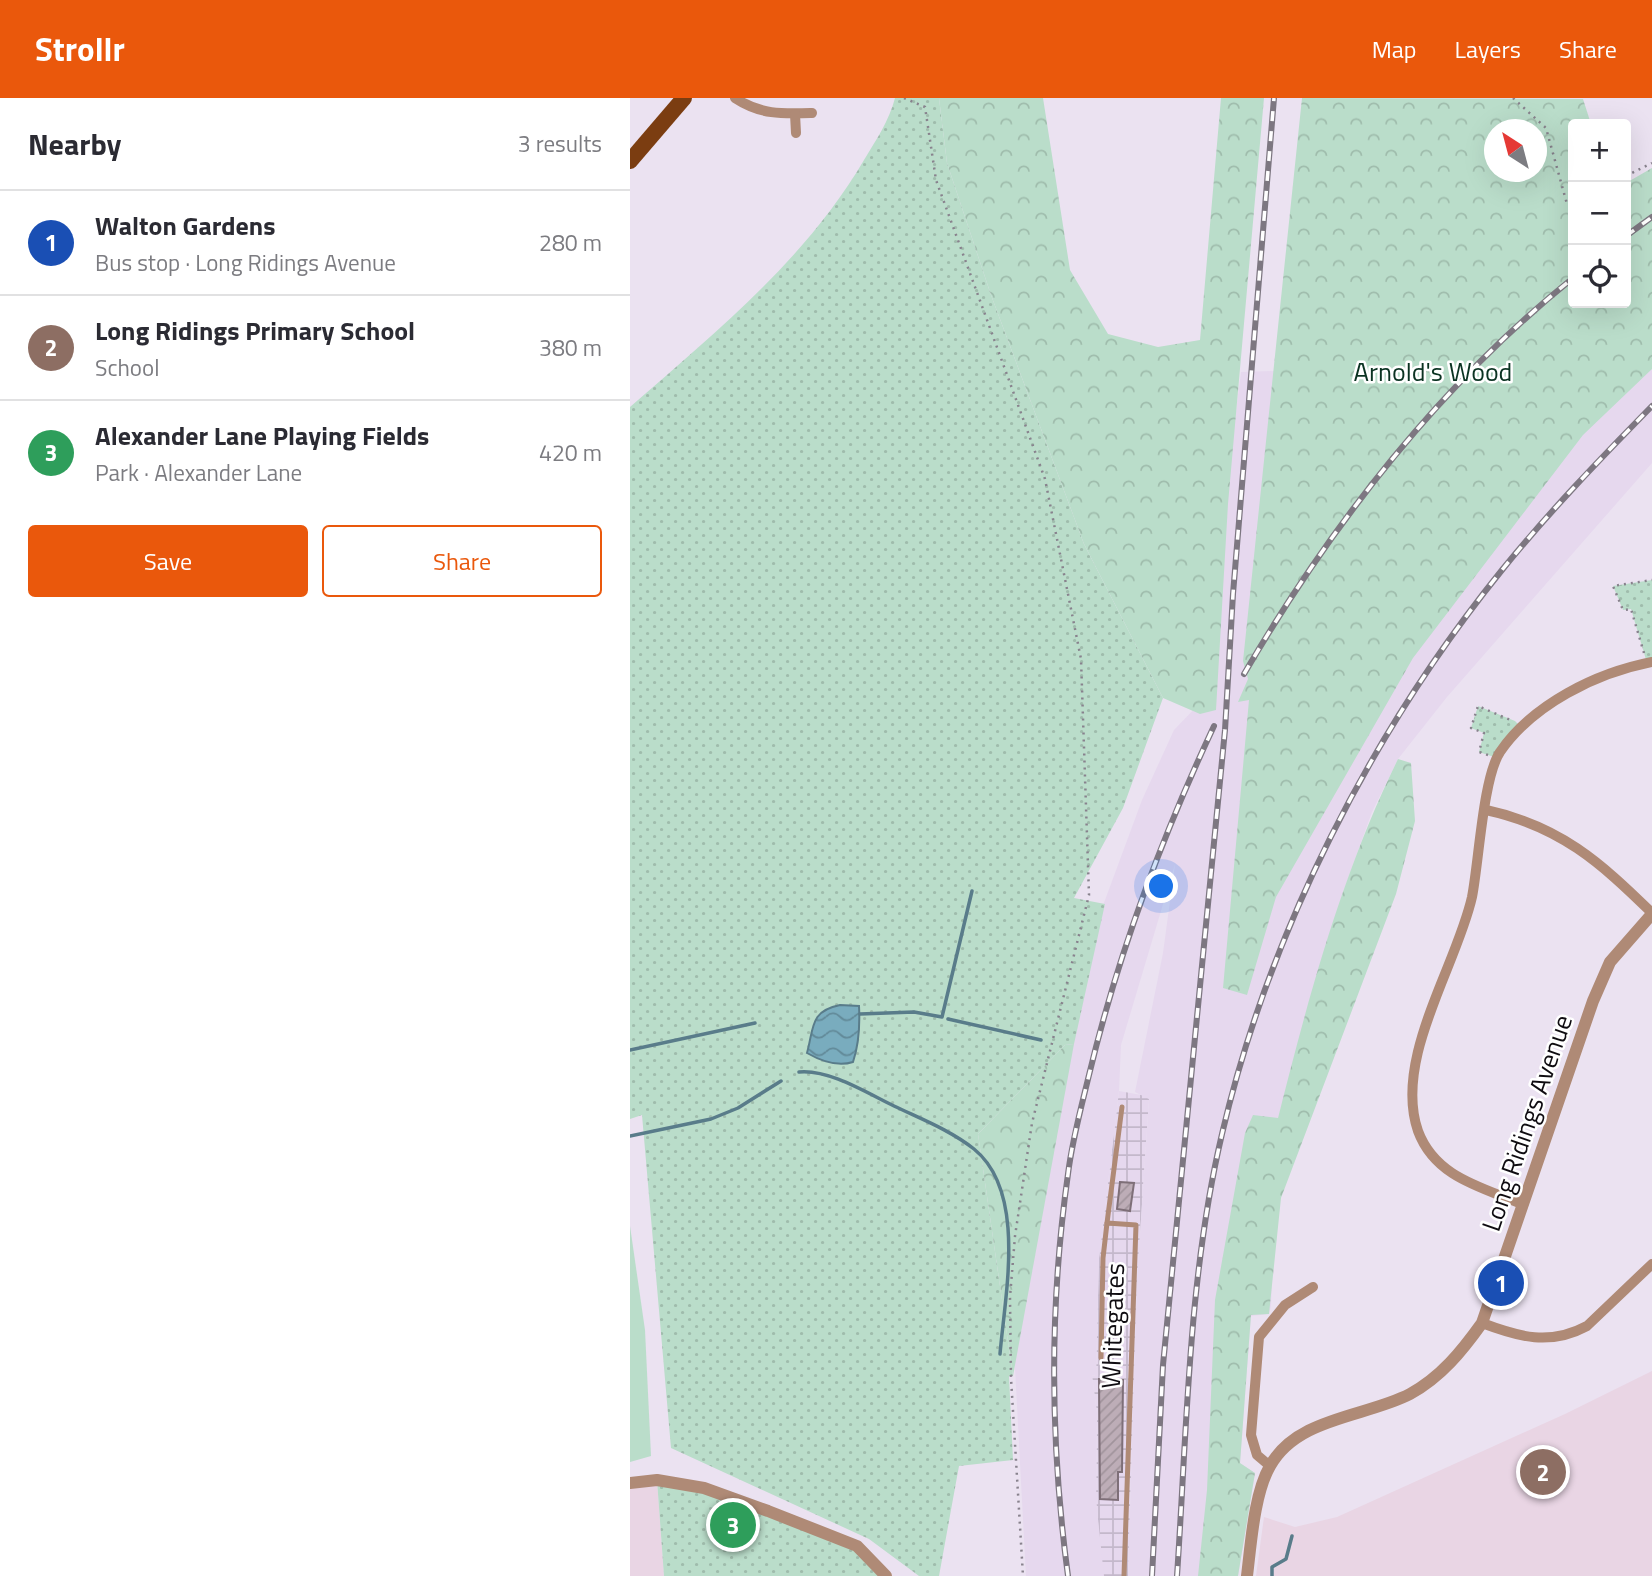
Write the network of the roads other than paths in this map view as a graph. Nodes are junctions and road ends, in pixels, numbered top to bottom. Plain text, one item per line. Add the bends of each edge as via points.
1 (684, 98) edge
2 (735, 98) edge
3 (812, 113) dead end
4 (795, 114) junction
5 (796, 133) dead end
6 (630, 161) edge
7 (1649, 663) edge
8 (1486, 810) junction
9 (1652, 913) edge
10 (1122, 1107) dead end
11 (1522, 1204) junction
12 (1107, 1223) junction
13 (1652, 1264) edge
14 (1313, 1287) dead end
15 (1482, 1323) junction
16 (1101, 1359) dead end
17 (1270, 1466) junction
18 (630, 1483) edge
19 (886, 1576) edge
20 (1124, 1576) edge
21 (1247, 1576) edge

1 - 6 main road
2 - 4 street via 752,110
3 - 4 street
4 - 5 street
7 - 8 street via 1574,690 1521,727 1497,758 1489,778
8 - 9 street via 1539,825 1571,842
8 - 11 street via 1471,900 1440,980 1413,1096 1419,1132 1440,1166 1457,1178
9 - 11 street, Long Ridings Avenue via 1610,962
10 - 12 lane
11 - 15 street, Long Ridings Avenue
12 - 16 lane
12 - 20 lane, Whitegates via 1136,1225
13 - 15 street via 1576,1332 1527,1339
14 - 17 street via 1284,1305 1259,1337 1251,1435 1257,1455
15 - 17 street, Long Ridings Avenue via 1431,1382 1312,1430 1290,1444
17 - 21 street, Long Ridings Avenue via 1258,1503
18 - 19 street via 657,1480 704,1488 768,1511 857,1546

